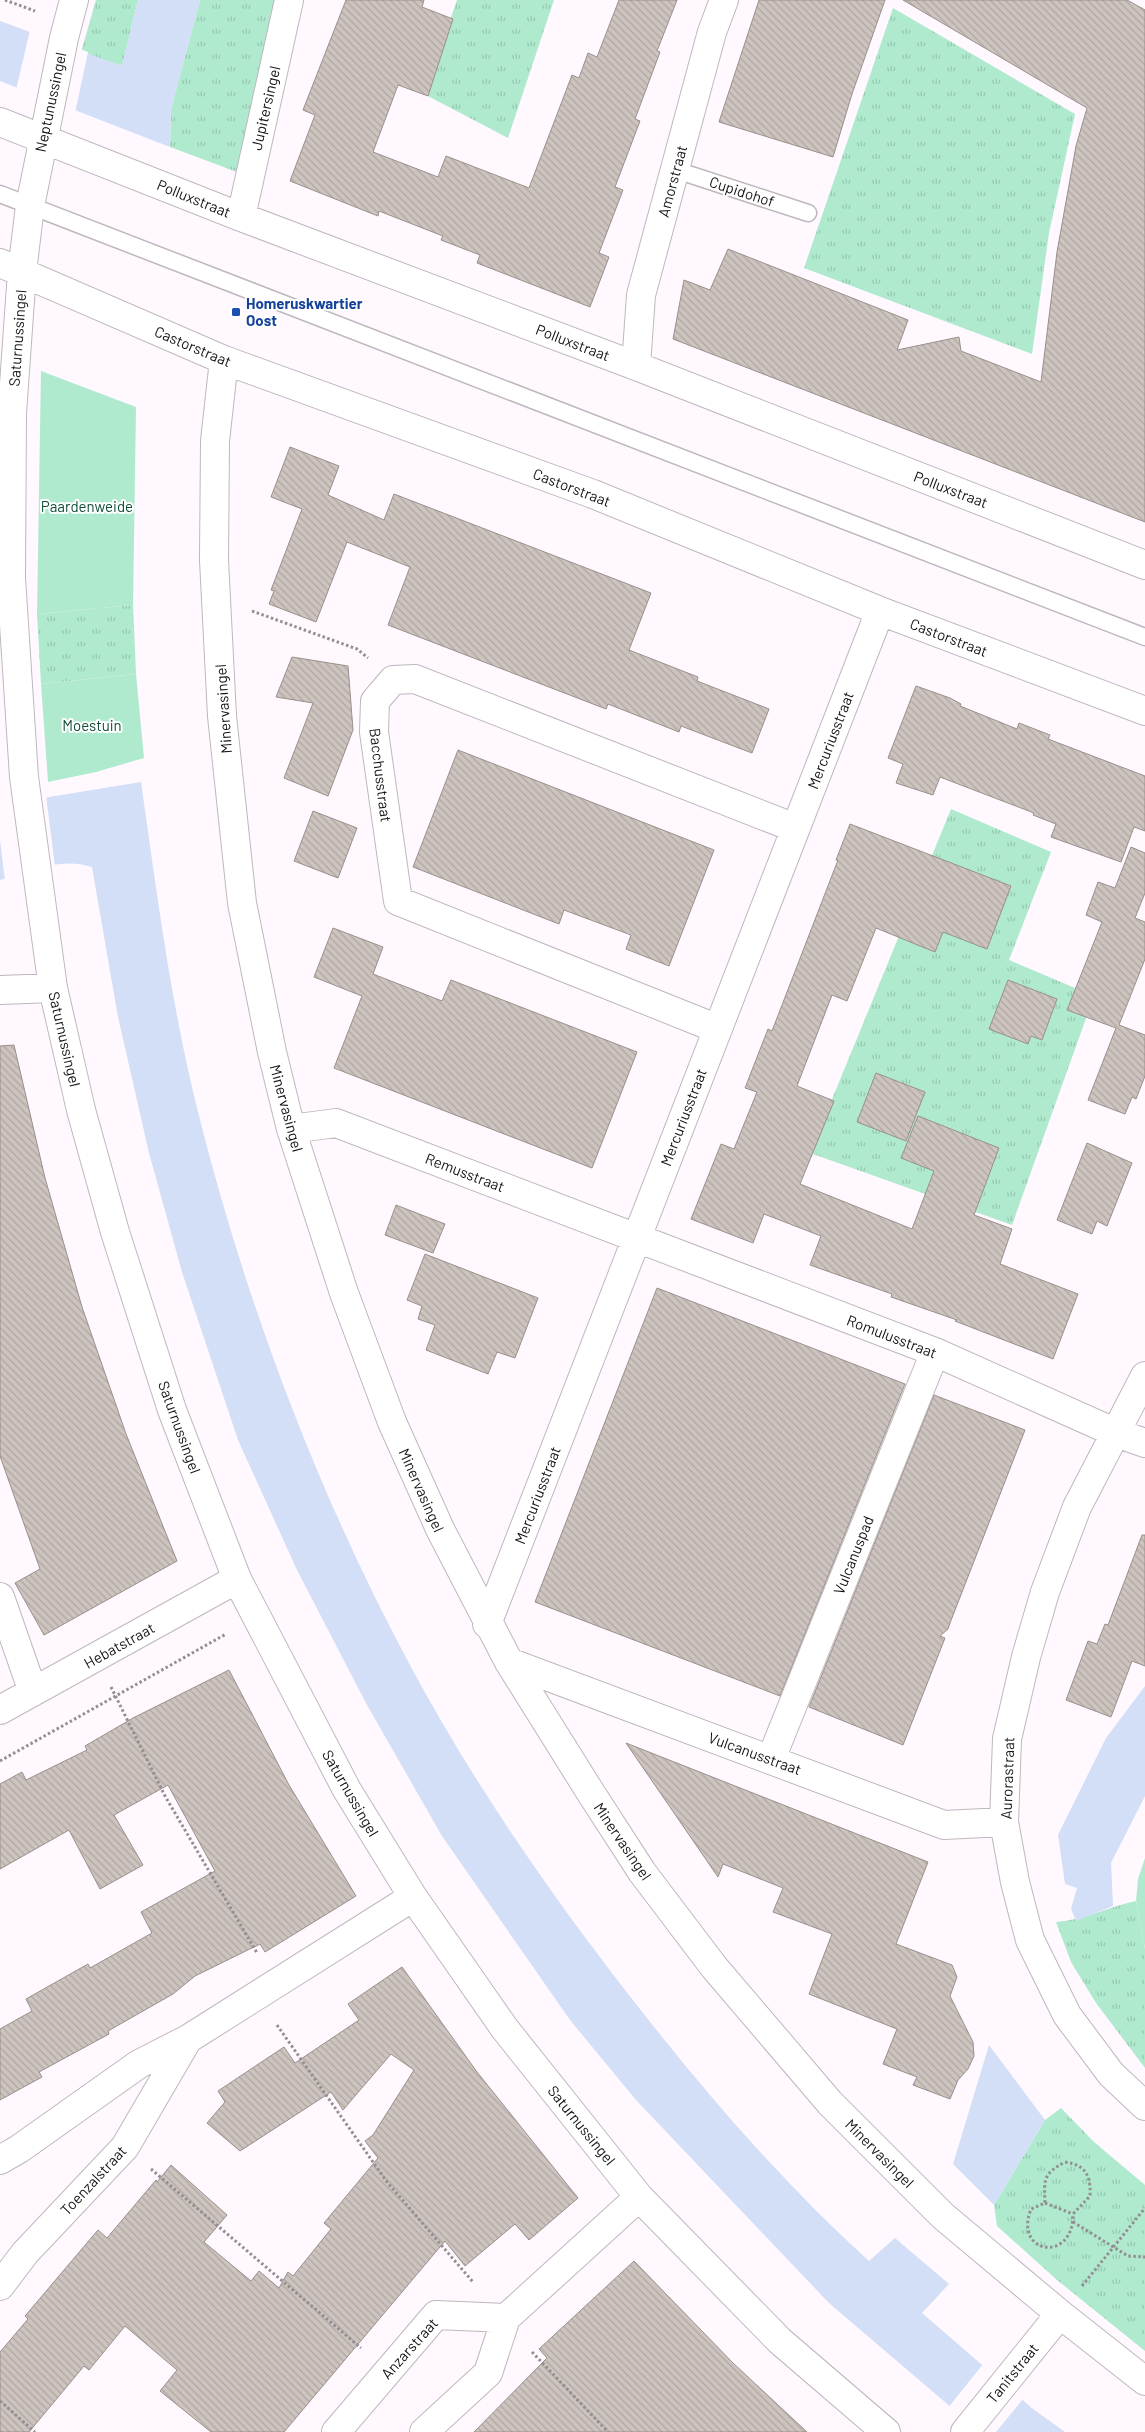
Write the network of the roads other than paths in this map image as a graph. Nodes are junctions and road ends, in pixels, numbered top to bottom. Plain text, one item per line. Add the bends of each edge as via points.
1 (74, 0) edge
2 (289, 0) edge
3 (724, 0) edge
4 (0, 122) edge
5 (42, 138) junction
6 (676, 170) junction
7 (0, 194) edge
8 (30, 206) junction
9 (808, 213) dead end
10 (241, 217) junction
11 (11, 268) edge
12 (224, 360) junction
13 (636, 366) junction
14 (1145, 565) edge
15 (880, 611) junction
16 (1145, 637) edge
17 (1145, 711) edge
18 (795, 828) junction
19 (53, 988) junction
20 (0, 990) edge
21 (718, 1029) junction
22 (291, 1129) junction
23 (636, 1238) junction
24 (935, 1352) junction
25 (1145, 1376) edge
26 (1114, 1432) junction
27 (1145, 1443) edge
28 (237, 1579) junction
29 (0, 1596) edge
30 (487, 1624) junction
31 (509, 1662) junction
32 (32, 1692) junction
33 (0, 1710) edge
34 (771, 1759) junction
35 (1004, 1822) junction
36 (413, 1897) junction
37 (188, 2039) junction
38 (1145, 2106) edge
39 (0, 2160) edge
40 (639, 2197) junction
41 (0, 2286) edge
42 (1060, 2314) junction
43 (506, 2318) junction
44 (1145, 2381) edge
45 (336, 2432) edge
46 (424, 2432) edge
47 (886, 2432) edge
48 (965, 2432) edge

1 - 5 street, Neptunussingel
2 - 10 street, Jupitersingel
3 - 6 street, Amorstraat via 712,32
4 - 5 street, Polluxstraat
5 - 8 street, Neptunussingel
5 - 10 street, Polluxstraat
6 - 9 lane, Cupidohof
6 - 13 street, Amorstraat via 641,296
7 - 8 lane
8 - 11 street, Saturnussingel
8 - 16 lane
10 - 13 street, Polluxstraat
11 - 12 street, Castorstraat
11 - 19 street, Saturnussingel via 11,578 24,776
12 - 15 street, Castorstraat via 593,494
12 - 22 street, Minervasingel via 215,441 214,560 222,716 242,903
13 - 14 street, Polluxstraat
15 - 17 street, Castorstraat
15 - 18 street, Mercuriusstraat
18 - 21 street, Mercuriusstraat
18 - 21 street, Bacchusstraat via 415,679 393,680 375,701 374,732 398,901
19 - 20 street
19 - 28 street, Saturnussingel via 81,1110 115,1232 172,1410
21 - 23 street, Mercuriusstraat
22 - 23 street, Remusstraat via 336,1123
22 - 30 street, Minervasingel via 344,1294 392,1422
23 - 24 street, Romulusstraat
23 - 30 street, Mercuriusstraat
24 - 26 street, Romulusstraat
24 - 34 street, Vulcanuspad
25 - 26 street, Aurorastraat
26 - 27 street, Romulusstraat
26 - 35 street, Aurorastraat via 1077,1508 1045,1592 1026,1657 1006,1739
28 - 32 street, Hebatstraat
28 - 36 street, Saturnussingel via 347,1790
29 - 32 street
30 - 31 street, Minervasingel
31 - 34 street, Vulcanusstraat
31 - 42 street, Minervasingel via 642,1872 714,1967 830,2104 943,2216
32 - 33 street, Hebatstraat
34 - 35 street, Vulcanusstraat via 944,1825
35 - 38 street, Aurorastraat via 1030,1940 1067,2015 1111,2074
36 - 37 street, Toenzalstraat
36 - 40 street, Saturnussingel via 505,2029
37 - 39 street, Toenzalstraat via 139,2064
37 - 41 street, Toenzalstraat via 125,2147 25,2253
40 - 43 street
40 - 47 street, Saturnussingel via 780,2341
42 - 44 street, Minervasingel
42 - 48 street, Tanitstraat
43 - 45 street, Anzarstraat via 436,2315
43 - 46 street via 488,2373

